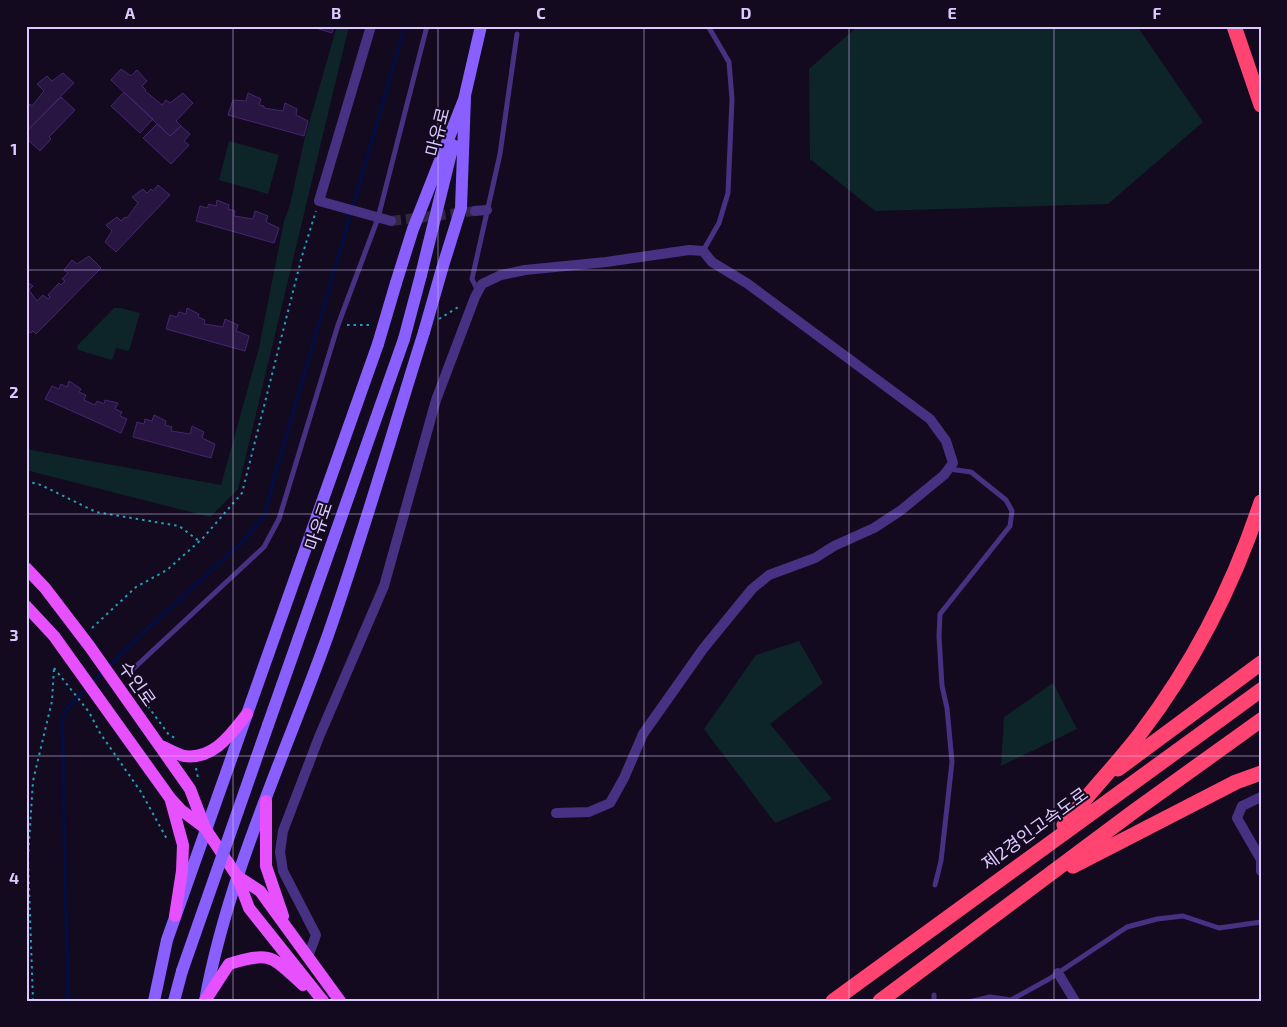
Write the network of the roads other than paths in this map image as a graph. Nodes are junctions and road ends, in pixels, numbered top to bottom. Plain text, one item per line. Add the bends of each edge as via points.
1 (371, 26) edge
2 (426, 26) edge
3 (481, 26) edge
4 (708, 26) edge
5 (1234, 26) edge
6 (517, 34) dead end
7 (465, 97) junction
8 (1261, 105) edge
9 (487, 210) junction
10 (475, 211) tunnel mouth
11 (376, 218) junction
12 (391, 221) tunnel mouth
13 (703, 251) junction
14 (478, 291) junction
15 (948, 469) junction
16 (1261, 502) edge
17 (26, 568) edge
18 (26, 606) edge
19 (1261, 663) edge
20 (132, 670) dead end
21 (1261, 690) edge
22 (247, 714) junction
23 (1261, 720) edge
24 (159, 745) junction
25 (1261, 773) edge
26 (1096, 784) junction
27 (1261, 797) edge
28 (170, 798) junction
29 (266, 801) junction
30 (556, 814) dead end
31 (205, 828) junction
32 (1052, 840) junction
33 (1260, 858) edge
34 (1261, 871) edge
35 (237, 876) junction
36 (936, 885) dead end
37 (1034, 886) junction
38 (175, 916) junction
39 (1261, 922) edge
40 (287, 928) junction
41 (308, 958) junction
42 (1058, 973) junction
43 (154, 1001) edge
44 (174, 1001) edge
45 (205, 1001) edge
46 (322, 1001) edge
47 (340, 1001) edge
48 (833, 1001) edge
49 (880, 1001) edge
50 (973, 1001) edge
51 (1075, 1001) edge

1 - 11 street via 319,201
2 - 11 lane
3 - 7 main road, 마유로
4 - 13 lane via 729,62 732,99 728,193 718,223
5 - 8 highway
6 - 9 lane via 500,154
7 - 22 main road, bridge via 413,229 378,344
7 - 29 main road, bridge via 461,208 328,634
7 - 44 main road, 마유로, bridge via 404,339
9 - 10 street
9 - 14 lane via 472,279
11 - 12 street
11 - 20 lane via 338,325 279,519 264,547
13 - 14 street via 525,270 501,275 482,284
13 - 15 street via 712,262 748,284 930,419 946,441 952,464
14 - 41 street via 436,400 384,586 319,737 283,831 280,852 283,871 316,935
15 - 30 street via 900,511 874,528 815,558 768,575 752,589 703,649 643,734 610,803 589,812
15 - 36 lane via 971,472 1006,500 1012,511 1010,526 940,614 942,686 952,762
16 - 26 highway via 1223,602 1183,673 1140,734
17 - 24 main road, 수인로 via 86,642
18 - 28 main road, 수인로 via 54,636
19 - 26 highway
21 - 32 highway, 제2경인고속도로
22 - 24 main road via 220,747 201,754 184,756
22 - 31 main road
23 - 37 highway
24 - 31 main road, 수인로 via 190,789
25 - 37 highway via 1236,782
26 - 32 highway
27 - 33 street via 1242,806 1237,818
28 - 31 main road, 수인로
28 - 38 main road via 183,845
29 - 35 main road
29 - 40 main road via 266,866
31 - 35 main road, 수인로
31 - 38 main road
32 - 48 highway, 제2경인고속도로
33 - 34 street
35 - 40 main road, 수인로 via 260,890
35 - 45 main road
35 - 46 main road, 수인로 via 249,908
37 - 49 highway
38 - 43 main road via 166,940
39 - 42 lane via 1219,928 1183,916 1157,918 1127,927
40 - 41 main road, 수인로
41 - 47 main road, 수인로
42 - 50 lane via 1011,1000 990,997
42 - 51 street
45 - 46 main road via 229,964 256,955 272,958

